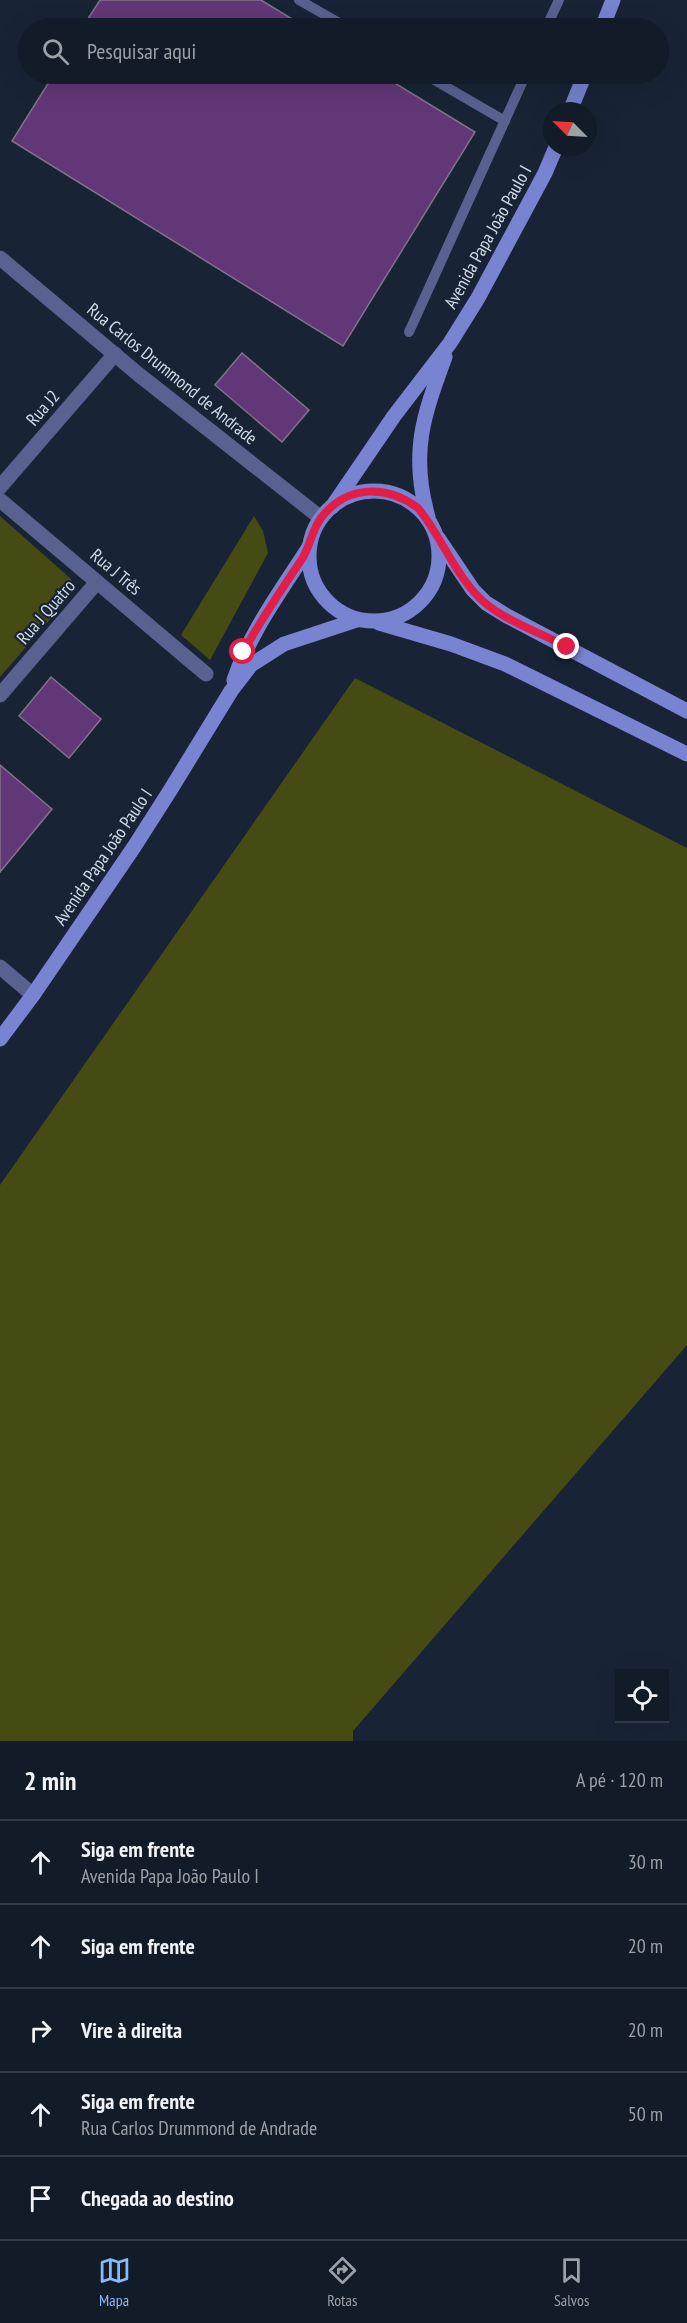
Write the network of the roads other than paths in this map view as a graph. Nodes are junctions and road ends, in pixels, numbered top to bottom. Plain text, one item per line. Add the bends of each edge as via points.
1 (299, 0) edge
2 (559, 0) edge
3 (613, 0) edge
4 (330, 18) edge
5 (551, 18) edge
6 (606, 18) edge
7 (441, 84) edge
8 (522, 84) edge
9 (581, 84) edge
10 (574, 102) edge
11 (505, 121) junction
12 (552, 156) edge
13 (0, 258) edge
14 (409, 332) dead end
15 (450, 343) junction
16 (115, 354) junction
17 (0, 487) edge
18 (0, 500) edge
19 (332, 507) junction
20 (321, 518) junction
21 (428, 520) junction
22 (436, 534) junction
23 (309, 547) junction
24 (98, 582) junction
25 (357, 620) junction
26 (373, 622) junction
27 (206, 674) dead end
28 (231, 691) junction
29 (0, 695) edge
30 (687, 711) edge
31 (687, 754) edge
32 (0, 967) edge
33 (33, 995) junction
34 (0, 1039) edge

1 - 4 lane
2 - 5 lane
3 - 6 main road
7 - 11 lane
8 - 11 lane
9 - 10 main road
11 - 14 lane
12 - 15 main road, Avenida Papa João Paulo I
13 - 16 street, Rua Carlos Drummond de Andrade
15 - 19 main road, Avenida Papa João Paulo I
15 - 21 main road, Avenida Papa João Paulo I via 425,410 420,440 418,471
16 - 17 street, Rua J2
16 - 20 street, Rua Carlos Drummond de Andrade
18 - 24 street, Rua J Três
19 - 20 main road
19 - 21 main road via 360,492 383,492 405,499
20 - 23 main road
21 - 22 main road
22 - 26 main road via 439,565 427,594 403,615
22 - 30 main road via 486,603
23 - 25 main road via 311,571 320,593 336,609
23 - 28 main road, Avenida Papa João Paulo I via 243,652
24 - 27 street, Rua J Três
24 - 29 street, Rua J Quatro
25 - 26 main road
25 - 28 main road, Avenida Papa João Paulo I via 285,644 251,665
26 - 31 main road via 505,664
28 - 33 main road, Avenida Papa João Paulo I via 165,799
32 - 33 street
33 - 34 main road, Avenida Papa João Paulo I

